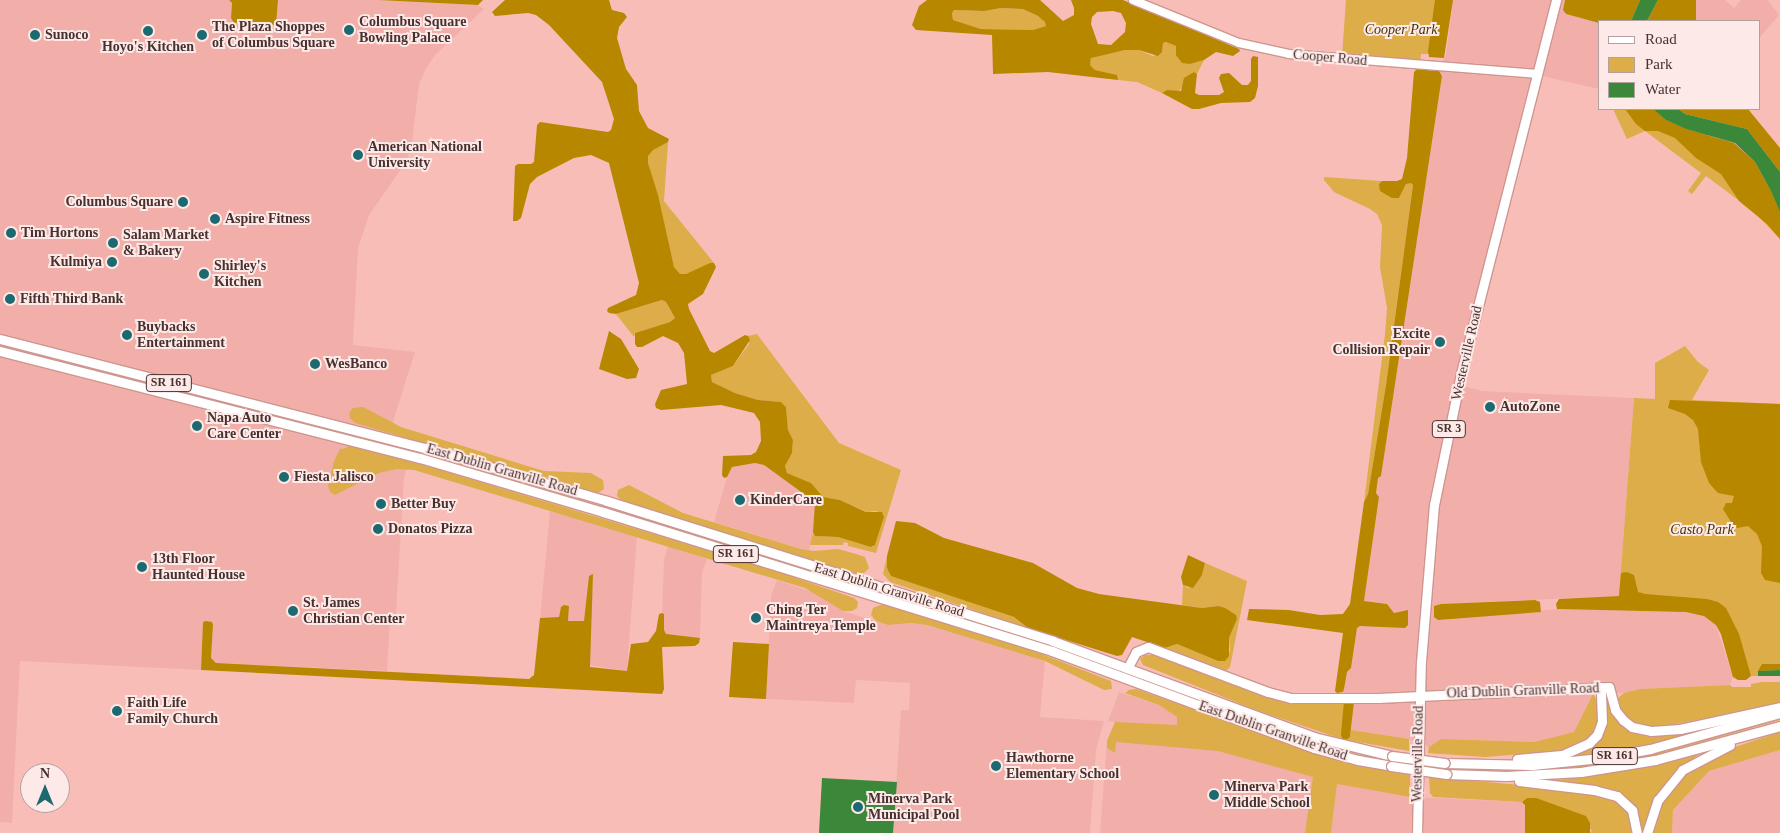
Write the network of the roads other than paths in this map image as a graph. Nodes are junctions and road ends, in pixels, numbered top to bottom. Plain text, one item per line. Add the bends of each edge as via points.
1 (1132, 0) edge
2 (1556, 0) edge
3 (1537, 74) junction
4 (0, 339) edge
5 (0, 352) edge
6 (239, 412) junction
7 (338, 425) junction
8 (334, 436) junction
9 (425, 448) junction
10 (776, 566) junction
11 (871, 584) junction
12 (868, 595) junction
13 (978, 617) junction
14 (1060, 654) junction
15 (1128, 667) junction
16 (1124, 678) junction
17 (1605, 687) junction
18 (1420, 695) junction
19 (1226, 705) junction
20 (1780, 707) edge
21 (1780, 713) edge
22 (1780, 726) edge
23 (1767, 730) junction
24 (1444, 762) junction
25 (1446, 774) junction
26 (1417, 833) edge
27 (1637, 833) edge
28 (1647, 833) edge

1 - 3 street, Cooper Road via 1239,43 1289,54
2 - 3 main road, Westerville Road / SR 3
3 - 18 main road, Westerville Road / SR 3 via 1461,373 1434,505
4 - 7 main road, East Dublin Granville Road / SR 161
5 - 6 main road, East Dublin Granville Road / SR 161
6 - 7 main road via 323,428
6 - 8 main road, East Dublin Granville Road / SR 161
7 - 9 main road, East Dublin Granville Road / SR 161
8 - 9 main road via 349,434
8 - 10 main road, East Dublin Granville Road / SR 161 via 512,485
9 - 11 main road, East Dublin Granville Road / SR 161
10 - 11 main road via 857,584
10 - 12 main road, East Dublin Granville Road / SR 161
11 - 13 main road, East Dublin Granville Road / SR 161
12 - 13 main road via 883,593
12 - 14 main road, East Dublin Granville Road / SR 161
13 - 15 main road, East Dublin Granville Road / SR 161
14 - 15 main road via 1071,654 1119,670
14 - 16 main road, East Dublin Granville Road / SR 161
15 - 18 main road, Old Dublin Granville Road via 1136,652 1148,647 1291,698
15 - 19 main road, East Dublin Granville Road / SR 161
16 - 19 main road via 1132,674 1218,706
16 - 25 main road, East Dublin Granville Road / SR 161, bridge via 1314,748 1358,760
17 - 18 main road, Old Dublin Granville Road
17 - 20 main road via 1622,720 1646,731 1680,729
17 - 24 main road via 1602,722 1597,735 1582,748 1538,758
18 - 26 main road, Westerville Road / SR 3
19 - 24 main road, East Dublin Granville Road / SR 161, bridge via 1314,737 1358,749
21 - 24 main road, East Dublin Granville Road / SR 161 via 1650,750 1601,758 1532,765
22 - 23 main road, East Dublin Granville Road / SR 161
23 - 25 main road, East Dublin Granville Road / SR 161 via 1655,760 1581,772 1530,776
23 - 28 main road via 1722,748 1682,770 1658,800
25 - 27 main road via 1537,782 1617,796 1628,804 1634,814

